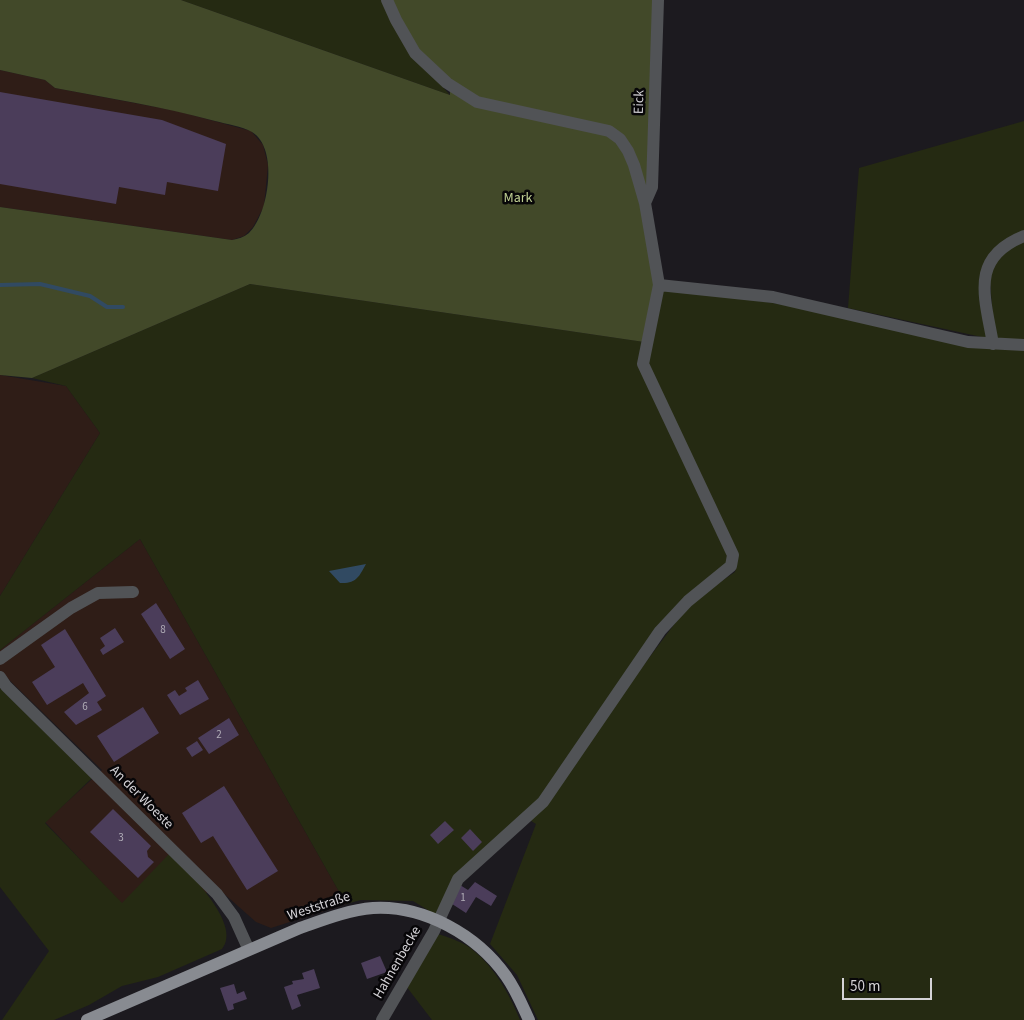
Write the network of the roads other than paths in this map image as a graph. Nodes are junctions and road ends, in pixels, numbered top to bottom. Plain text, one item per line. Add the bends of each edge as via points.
1 (387, 0) edge
2 (658, 0) edge
3 (645, 203) junction
4 (1024, 236) edge
5 (659, 285) junction
6 (993, 344) junction
7 (1024, 345) edge
8 (133, 592) dead end
9 (0, 660) edge
10 (0, 677) edge
11 (437, 920) junction
12 (248, 948) junction
13 (87, 1020) edge
14 (382, 1020) edge
15 (529, 1020) edge

1 - 3 street via 415,53 447,83 477,102 609,131 620,139 628,151
2 - 3 street, Eick via 652,187
3 - 5 street
4 - 6 street via 999,250 986,269 983,286
5 - 6 street via 773,297 968,342
5 - 11 street, Hahnenbecke via 643,364 733,561 660,631 544,802 458,879
6 - 7 street
8 - 9 street via 98,593 71,608
10 - 12 street, An der Woeste via 217,894 234,917
11 - 12 main road, Weststraße via 414,912 374,908 358,910 330,917
11 - 14 street, Hahnenbecke
11 - 15 main road, Weststraße via 464,934 493,959 507,977
12 - 13 main road, Weststraße

